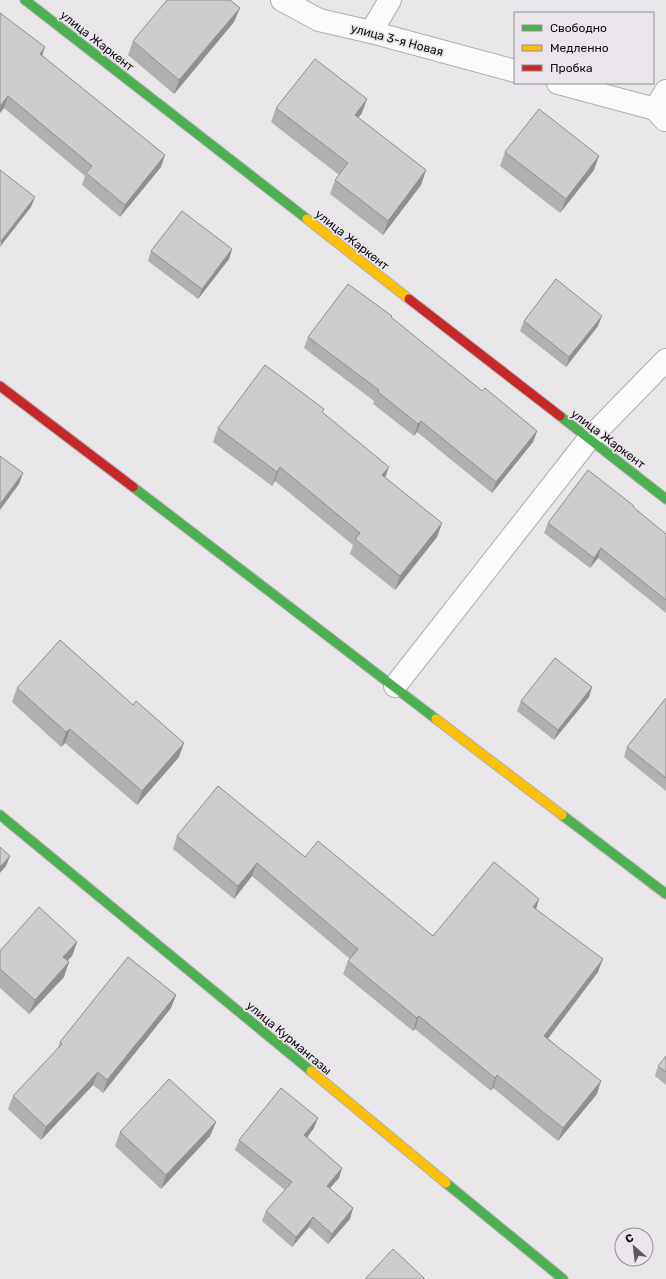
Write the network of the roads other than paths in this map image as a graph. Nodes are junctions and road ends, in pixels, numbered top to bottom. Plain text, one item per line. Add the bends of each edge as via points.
1 (25, 0) edge
2 (282, 0) edge
3 (390, 0) edge
4 (371, 32) junction
5 (514, 71) edge
6 (562, 84) edge
7 (663, 108) edge
8 (666, 360) edge
9 (0, 386) edge
10 (588, 440) junction
11 (666, 499) edge
12 (395, 686) junction
13 (0, 815) edge
14 (666, 894) edge
15 (563, 1279) edge

1 - 10 street, улица Жаркент
2 - 4 street, улица 3-я Новая via 319,20
3 - 4 street
4 - 5 street, улица 3-я Новая
6 - 7 street
8 - 10 street
9 - 12 street
10 - 11 street, улица Жаркент
10 - 12 street
12 - 14 street
13 - 15 street, улица Курмангазы

